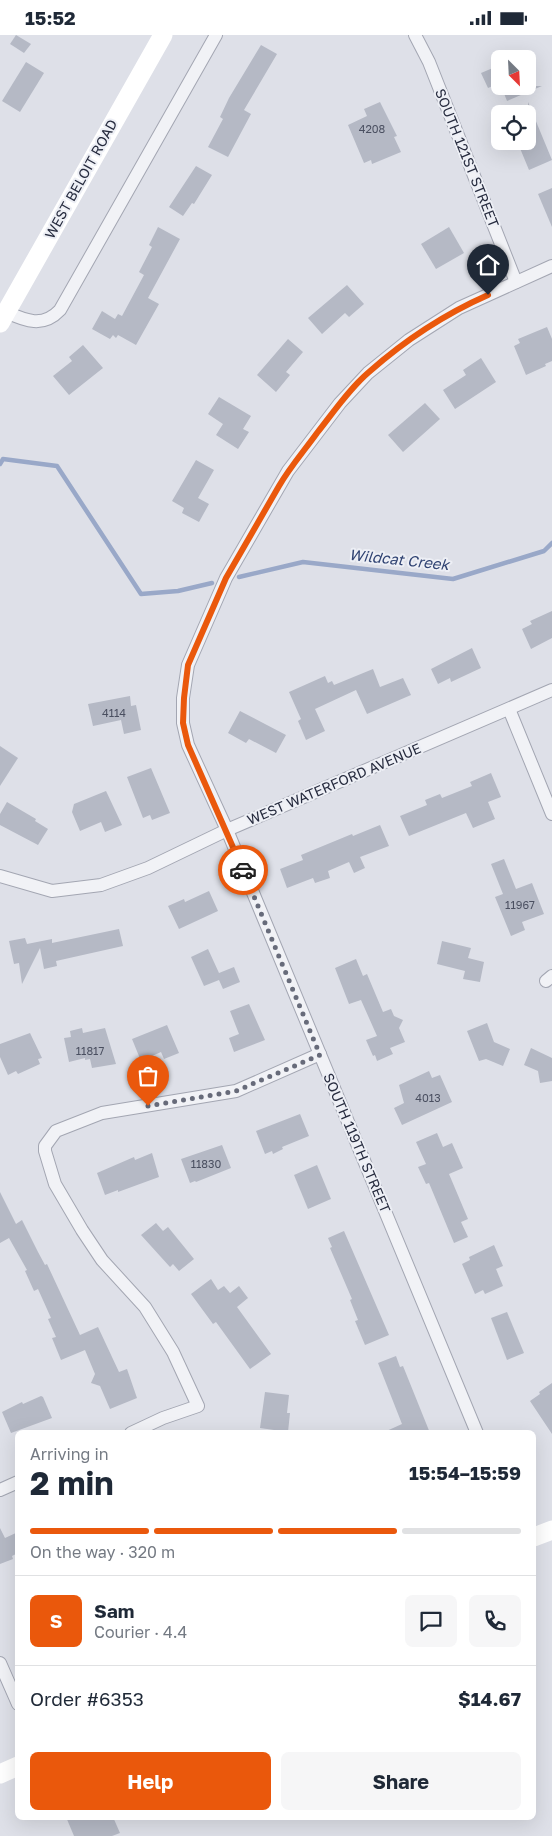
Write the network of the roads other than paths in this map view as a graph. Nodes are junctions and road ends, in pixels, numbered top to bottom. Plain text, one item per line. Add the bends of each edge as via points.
1 (163, 35) edge
2 (216, 35) edge
3 (415, 35) edge
4 (552, 267) edge
5 (516, 281) junction
6 (3, 318) edge
7 (552, 689) edge
8 (509, 709) junction
9 (552, 814) edge
10 (226, 830) junction
11 (0, 876) edge
12 (320, 1055) junction
13 (137, 1430) edge
14 (476, 1430) edge
15 (15, 1483) edge
16 (0, 1490) edge
17 (552, 1530) edge
18 (536, 1536) edge
19 (0, 1663) edge
20 (15, 1697) edge
21 (15, 1767) edge
22 (0, 1774) edge

1 - 6 main road, WEST BELOIT ROAD
2 - 6 street via 60,309 49,319 33,322
3 - 5 street, SOUTH 121ST STREET via 429,62
4 - 5 street, SOUTH 119TH STREET
5 - 10 street, SOUTH 119TH STREET via 459,308 409,340 368,373 340,403 288,471 226,578 188,665 183,723 188,745
7 - 8 street, WEST WATERFORD AVENUE
8 - 9 street
8 - 10 street, WEST WATERFORD AVENUE
10 - 11 street, WEST WATERFORD AVENUE via 148,868 101,885 52,891
10 - 12 street, SOUTH 119TH STREET
12 - 13 street via 236,1091 102,1113 56,1131 45,1146 55,1184 82,1230 102,1260 145,1307 173,1352 198,1406
12 - 14 street, SOUTH 119TH STREET
15 - 16 street
17 - 18 main road
19 - 20 street
21 - 22 main road

